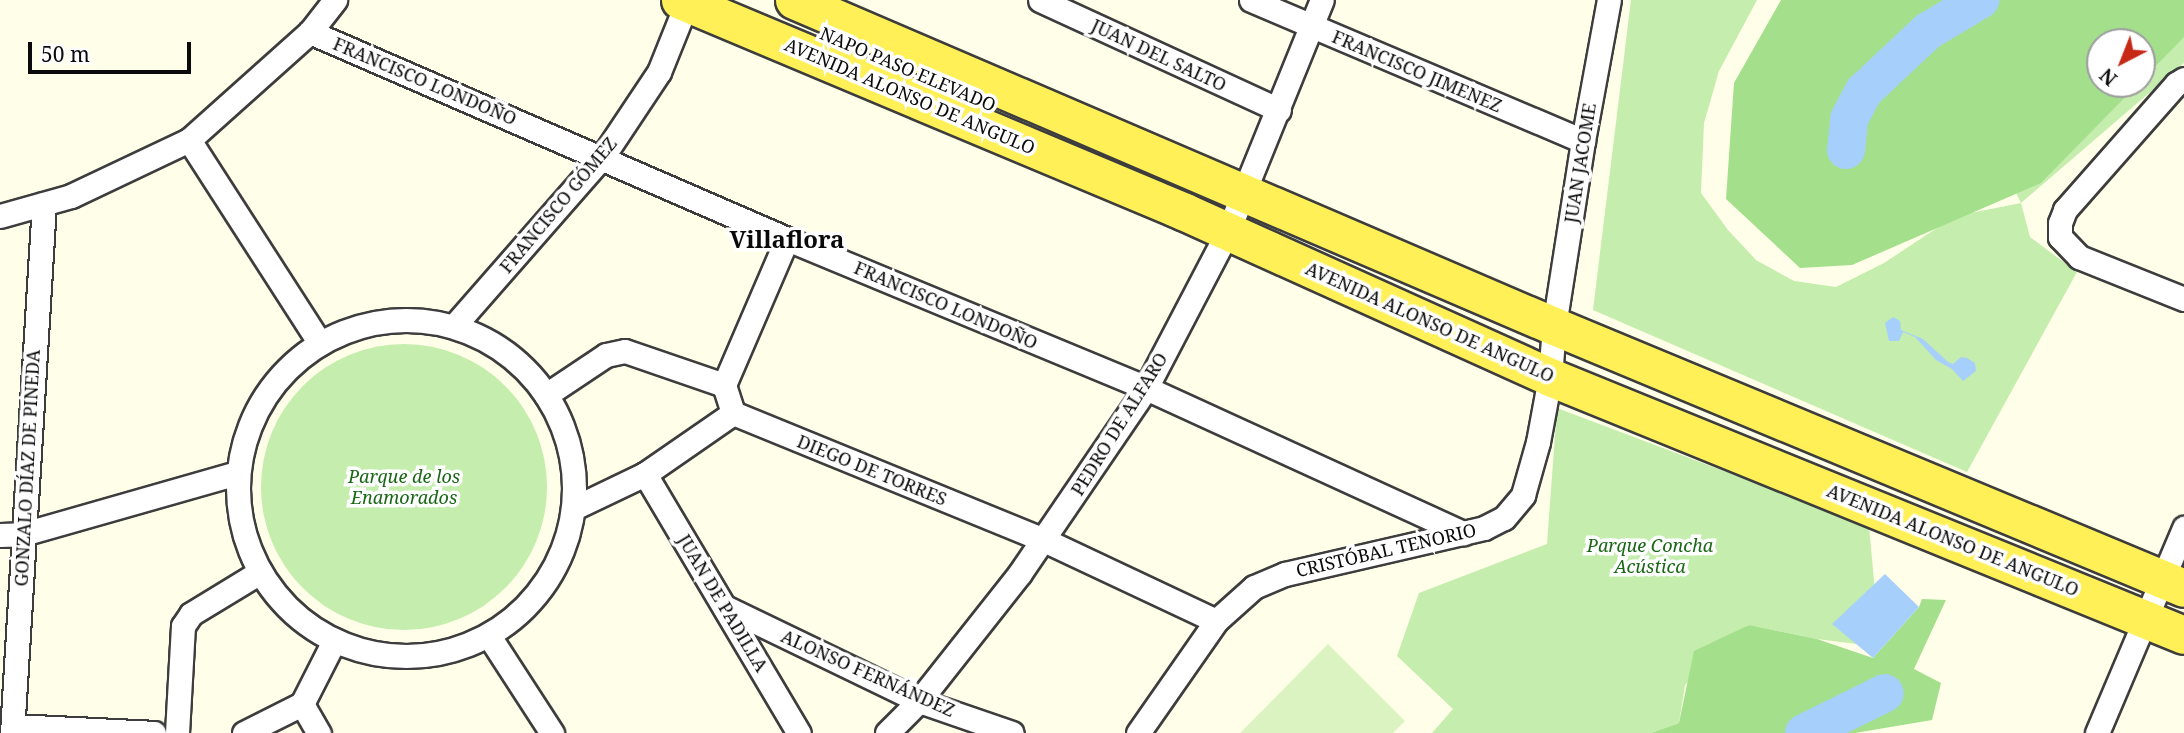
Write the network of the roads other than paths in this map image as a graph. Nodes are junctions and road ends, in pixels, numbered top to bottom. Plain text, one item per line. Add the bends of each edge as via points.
1 (335, 0) edge
2 (747, 0) edge
3 (794, 0) edge
4 (1040, 0) edge
5 (1251, 0) edge
6 (1322, 0) edge
7 (1609, 0) edge
8 (685, 1) edge
9 (838, 9) edge
10 (1311, 27) junction
11 (310, 32) junction
12 (2184, 79) edge
13 (1279, 110) junction
14 (1064, 136) junction
15 (189, 140) junction
16 (1583, 141) junction
17 (603, 156) junction
18 (1193, 172) junction
19 (1245, 194) junction
20 (44, 204) junction
21 (1185, 212) junction
22 (0, 216) edge
23 (1228, 232) junction
24 (787, 239) junction
25 (2184, 299) edge
26 (454, 326) junction
27 (1554, 326) junction
28 (319, 342) junction
29 (1550, 377) junction
30 (724, 385) junction
31 (1146, 388) junction
32 (546, 395) junction
33 (733, 413) junction
34 (237, 473) junction
35 (645, 474) junction
36 (574, 508) junction
37 (2184, 528) edge
38 (1463, 533) junction
39 (23, 534) junction
40 (0, 535) edge
41 (1044, 540) junction
42 (260, 572) junction
43 (2173, 584) edge
44 (727, 608) junction
45 (2145, 619) junction
46 (1216, 621) junction
47 (2184, 635) edge
48 (489, 636) junction
49 (334, 641) junction
50 (919, 701) junction
51 (302, 704) junction
52 (12, 730) edge
53 (896, 730) edge
54 (154, 733) edge
55 (177, 733) edge
56 (244, 733) edge
57 (319, 733) edge
58 (552, 733) edge
59 (799, 733) edge
60 (1012, 733) edge
61 (1138, 733) edge
62 (2097, 733) edge

1 - 11 street
2 - 14 main road, NAPO PASO ELEVADO
3 - 9 main road
4 - 13 street, JUAN DEL SALTO
5 - 10 street, FRANCISCO JIMENEZ
6 - 10 street, PEDRO DE ALFARO
7 - 16 street, JUAN JACOME
8 - 17 street, FRANCISCO GÓMEZ via 659,72
8 - 21 main road, AVENIDA ALONSO DE ANGULO
9 - 18 main road
10 - 13 street, PEDRO DE ALFARO
10 - 16 street, FRANCISCO JIMENEZ
11 - 15 street
11 - 17 street, FRANCISCO LONDOÑO
12 - 25 street via 2064,210 2060,223 2060,237 2079,257
13 - 19 street, PEDRO DE ALFARO
14 - 18 main road, NAPO PASO ELEVADO
14 - 21 main road, NAPO PASO ELEVADO
15 - 20 street via 106,181
15 - 28 street
16 - 27 street, JUAN JACOME
17 - 24 street, FRANCISCO LONDOÑO
17 - 26 street, FRANCISCO GÓMEZ
18 - 19 main road
19 - 23 street, PEDRO DE ALFARO
19 - 27 main road
20 - 22 street
20 - 39 street, GONZALO DÍAZ DE PINEDA
21 - 23 main road, AVENIDA ALONSO DE ANGULO
23 - 29 main road, AVENIDA ALONSO DE ANGULO
23 - 31 street, PEDRO DE ALFARO
24 - 30 street
24 - 31 street, FRANCISCO LONDOÑO
26 - 28 street via 408,319 362,324
26 - 32 street via 506,352
27 - 29 street, CRISTÓBAL TENORIO
27 - 43 main road
28 - 34 street via 278,376 250,421
29 - 38 street, CRISTÓBAL TENORIO via 1523,495 1495,524
29 - 45 main road, AVENIDA ALONSO DE ANGULO
30 - 32 street via 615,351
30 - 33 street
31 - 38 street, FRANCISCO LONDOÑO
31 - 41 street, PEDRO DE ALFARO
32 - 36 street via 570,449
33 - 35 street
33 - 41 street, DIEGO DE TORRES
34 - 39 street
34 - 42 street via 240,524
35 - 36 street
35 - 44 street, JUAN DE PADILLA
36 - 48 street via 560,559 530,603
37 - 43 street
38 - 46 street, CRISTÓBAL TENORIO via 1267,580
39 - 40 street
39 - 52 street, GONZALO DÍAZ DE PINEDA
41 - 46 street, DIEGO DE TORRES
41 - 50 street, PEDRO DE ALFARO
42 - 49 street via 292,612
42 - 55 street via 191,614 183,626
43 - 45 street
44 - 50 street, ALONSO FERNÁNDEZ
44 - 59 street, JUAN DE PADILLA
45 - 47 main road, AVENIDA ALONSO DE ANGULO
45 - 62 street
46 - 61 street, CRISTÓBAL TENORIO
48 - 49 street via 439,654 386,656
48 - 58 street
49 - 51 street
50 - 53 street, PEDRO DE ALFARO
50 - 60 street, ALONSO FERNÁNDEZ
51 - 56 street
51 - 57 street
52 - 54 street

